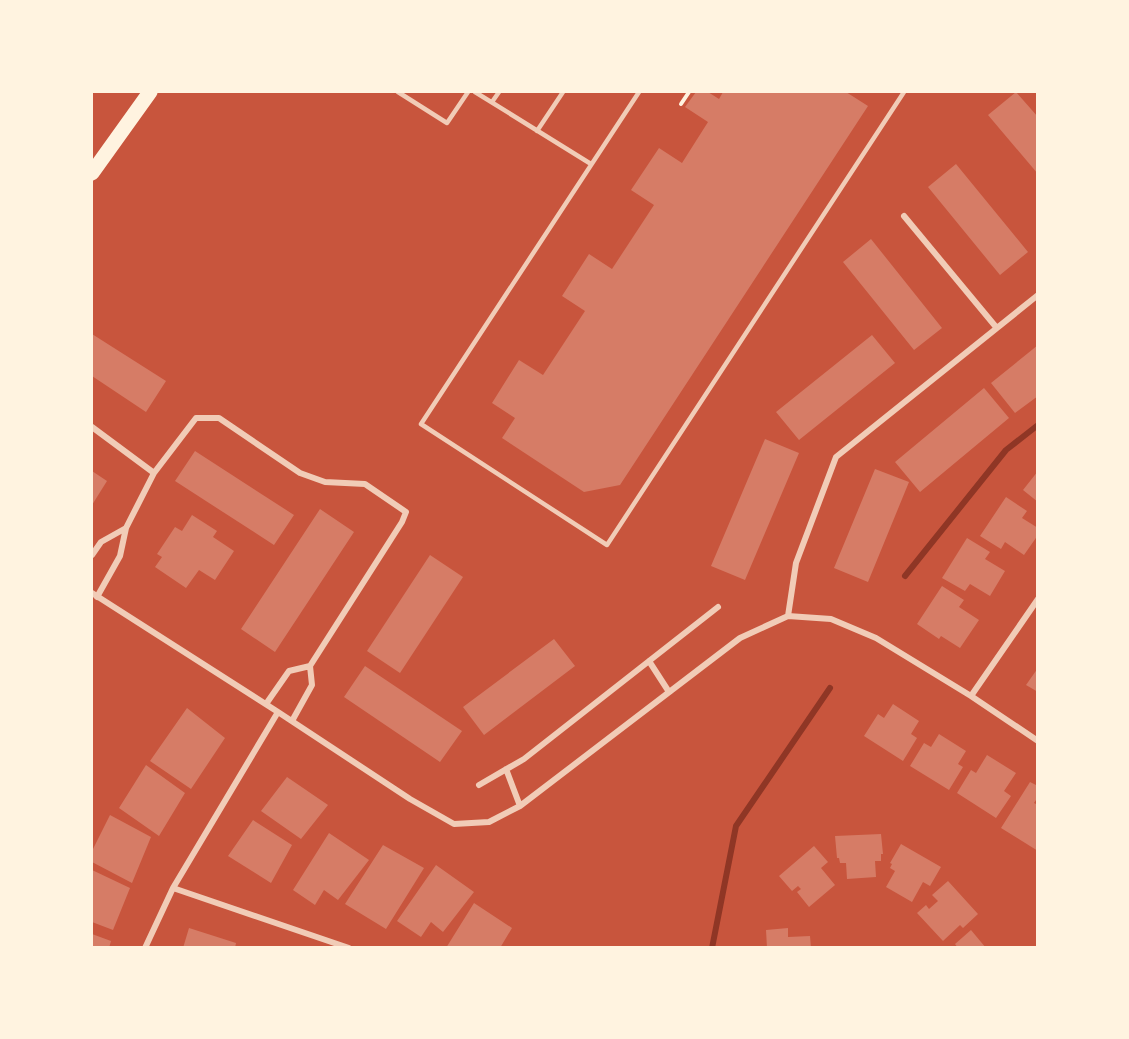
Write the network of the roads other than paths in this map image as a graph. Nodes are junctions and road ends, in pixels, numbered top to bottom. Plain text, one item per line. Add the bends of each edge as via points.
1 (150, 92) edge
2 (398, 92) edge
3 (468, 92) edge
4 (476, 92) edge
5 (499, 92) edge
6 (563, 92) edge
7 (639, 92) edge
8 (904, 92) edge
9 (492, 102) junction
10 (537, 130) junction
11 (591, 165) junction
12 (92, 173) edge
13 (904, 216) dead end
14 (1038, 295) edge
15 (996, 327) junction
16 (92, 427) edge
17 (154, 473) junction
18 (126, 528) junction
19 (92, 555) edge
20 (94, 595) edge
21 (1038, 599) edge
22 (718, 607) dead end
23 (788, 616) junction
24 (649, 661) junction
25 (310, 666) junction
26 (669, 692) junction
27 (971, 696) junction
28 (266, 704) junction
29 (278, 712) junction
30 (292, 721) junction
31 (1038, 741) edge
32 (506, 770) junction
33 (479, 785) dead end
34 (520, 806) junction
35 (173, 888) junction
36 (145, 948) edge
37 (349, 948) edge

1 - 12 main road
2 - 3 lane via 447,123
4 - 9 lane
5 - 9 lane
6 - 10 lane
7 - 11 lane
8 - 11 lane via 607,545 421,424
9 - 10 lane
10 - 11 lane
13 - 15 street
14 - 15 street
15 - 23 street via 836,457 796,563
16 - 17 street
17 - 18 street
17 - 25 street via 196,418 219,418 300,473 325,482 365,484 406,512
18 - 19 street via 102,542
18 - 20 street via 120,556
20 - 28 street
21 - 27 street
22 - 24 street
23 - 26 street via 740,638
23 - 27 street via 831,619 876,638
24 - 26 street
24 - 32 street
25 - 28 street via 289,671
25 - 30 street via 312,685
26 - 34 street
27 - 31 street
28 - 29 street
29 - 30 street
29 - 35 street
30 - 34 street via 454,824 489,822
32 - 33 street
32 - 34 street
35 - 36 street
35 - 37 street

